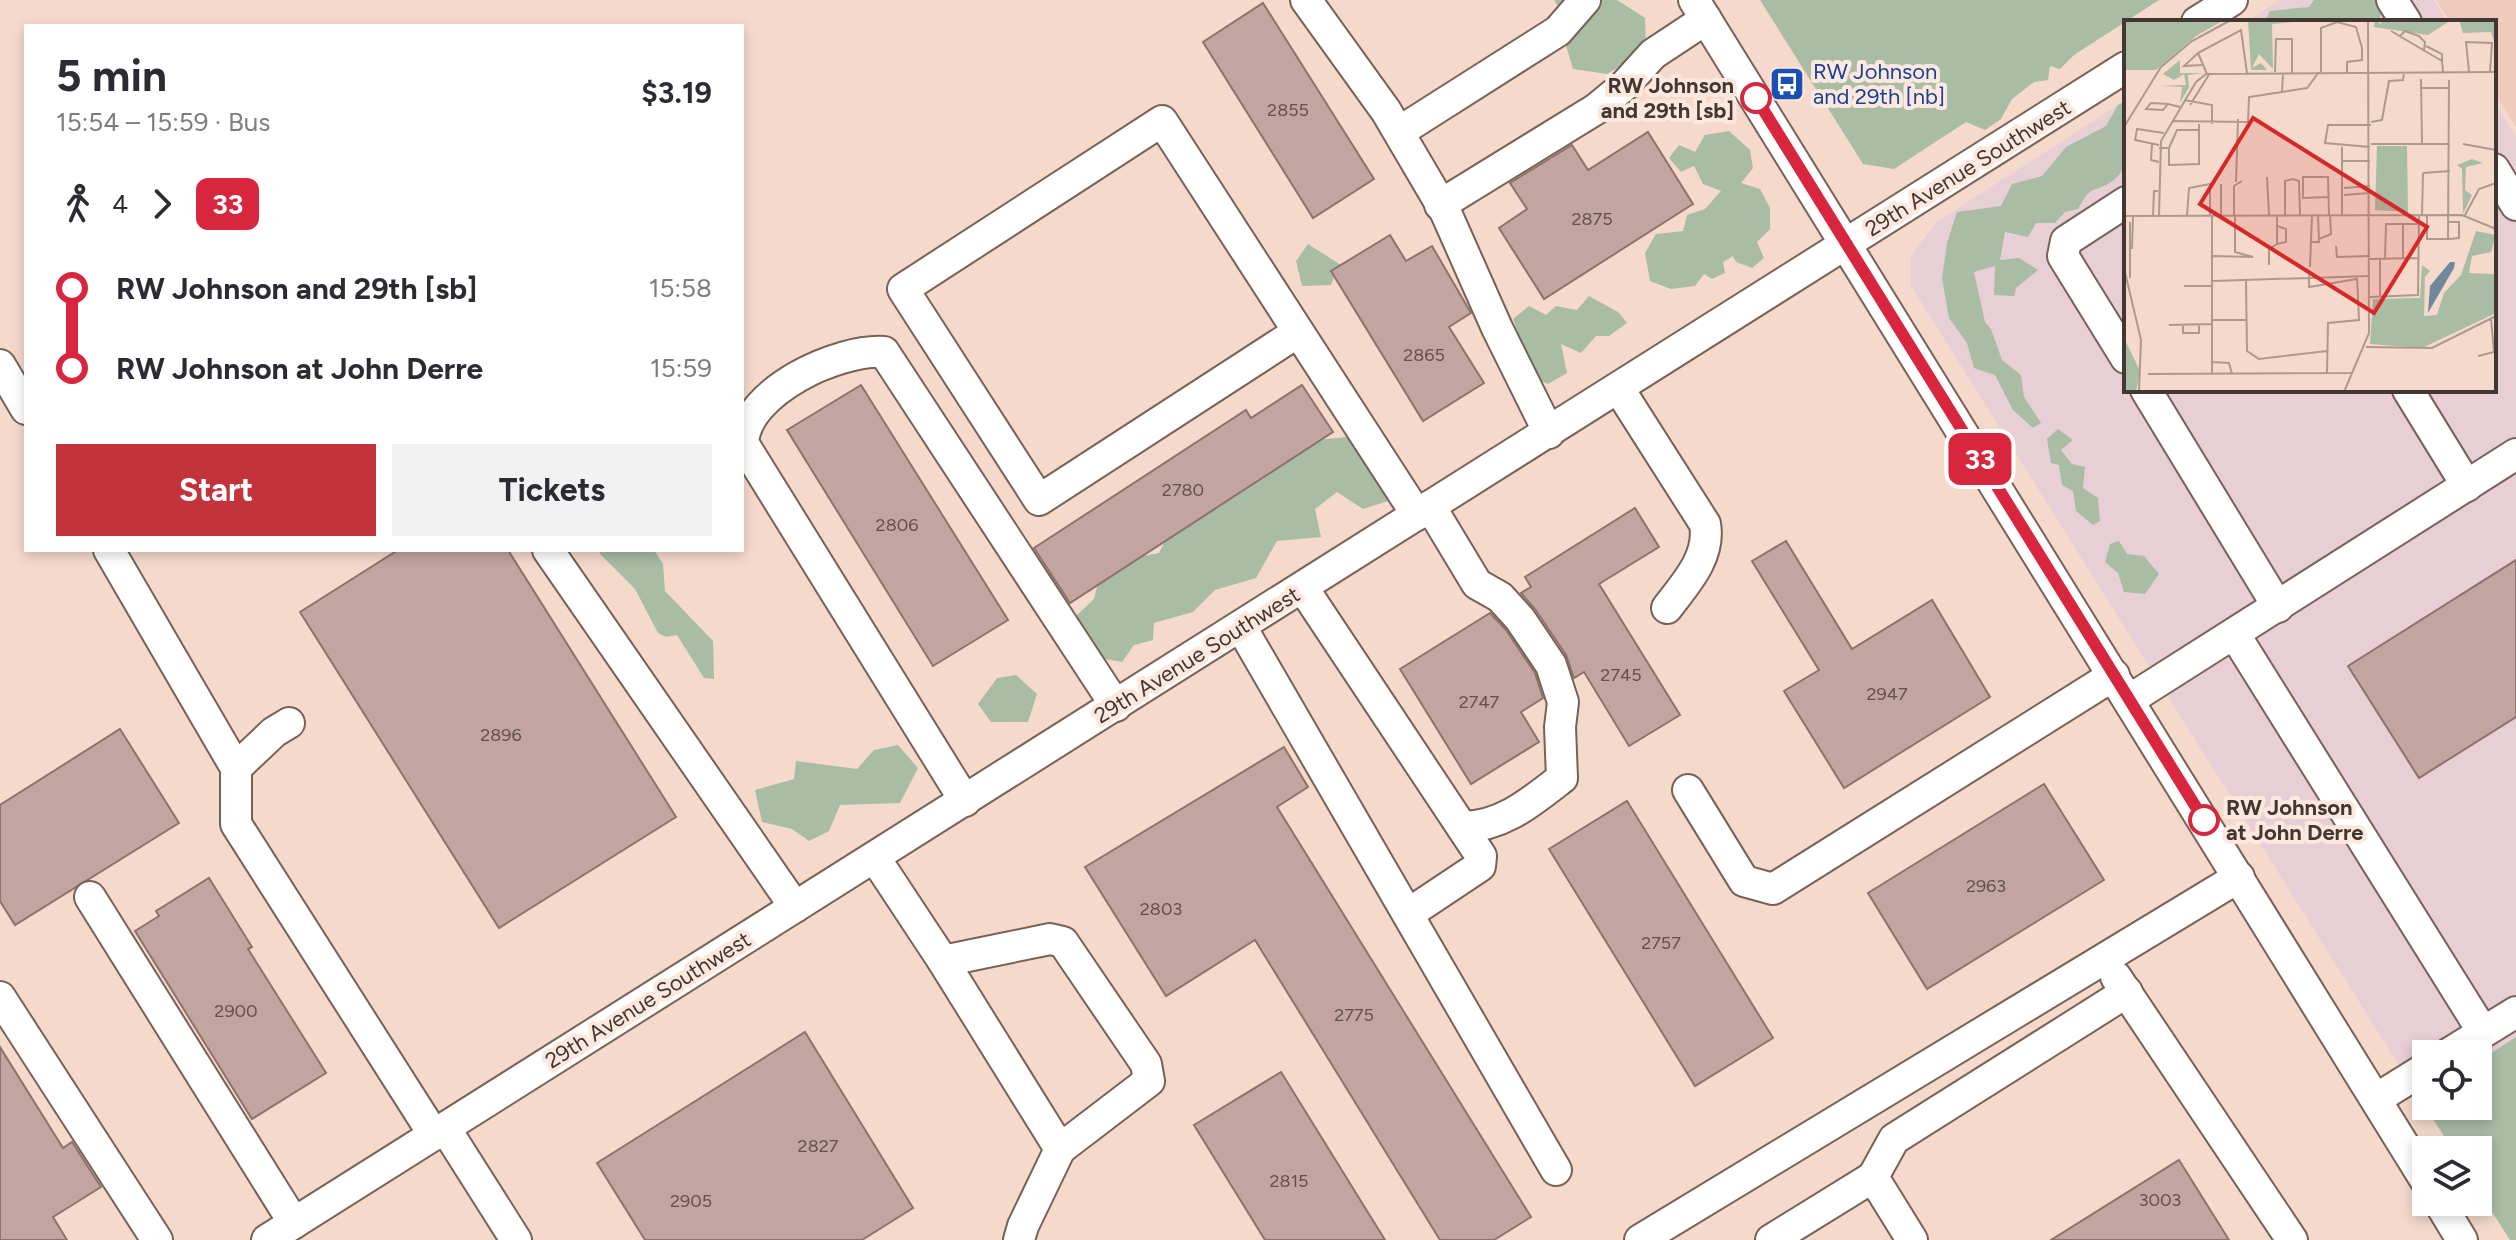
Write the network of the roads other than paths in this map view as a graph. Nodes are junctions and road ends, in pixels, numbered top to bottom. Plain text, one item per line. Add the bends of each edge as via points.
1 (1306, 0) edge
2 (1585, 0) edge
3 (2232, 0) edge
4 (1700, 10) edge
5 (2200, 20) edge
6 (2124, 68) edge
7 (1399, 132) junction
8 (2496, 172) edge
9 (2124, 203) edge
10 (1440, 205) junction
11 (2516, 205) edge
12 (1847, 245) junction
13 (1298, 332) junction
14 (2124, 355) edge
15 (0, 365) edge
16 (1619, 389) junction
17 (2147, 392) edge
18 (2409, 392) edge
19 (24, 406) edge
20 (744, 428) edge
21 (1549, 433) junction
22 (744, 445) edge
23 (2516, 454) edge
24 (2467, 486) junction
25 (1423, 510) junction
26 (110, 552) edge
27 (549, 552) edge
28 (1303, 588) junction
29 (2278, 607) junction
30 (1667, 608) dead end
31 (1241, 627) junction
32 (2235, 635) junction
33 (2122, 688) junction
34 (1116, 706) junction
35 (289, 723) dead end
36 (236, 768) junction
37 (1688, 790) dead end
38 (965, 801) junction
39 (1462, 827) junction
40 (875, 858) junction
41 (2239, 877) junction
42 (90, 897) dead end
43 (795, 907) junction
44 (1408, 914) junction
45 (2104, 959) junction
46 (943, 961) junction
47 (2127, 992) junction
48 (0, 997) edge
49 (2516, 1012) edge
50 (2483, 1032) junction
51 (2470, 1040) edge
52 (2412, 1077) edge
53 (2376, 1099) junction
54 (439, 1131) junction
55 (1060, 1149) junction
56 (2412, 1158) edge
57 (1556, 1170) dead end
58 (1873, 1177) junction
59 (2447, 1216) edge
60 (294, 1223) junction
61 (157, 1240) edge
62 (267, 1240) edge
63 (516, 1240) edge
64 (1019, 1240) edge
65 (1640, 1240) edge
66 (1771, 1240) edge
67 (1912, 1240) edge
68 (2292, 1240) edge
69 (2462, 1240) edge

1 - 7 street
2 - 7 street via 1558,31
3 - 5 street
4 - 10 street via 1596,109
4 - 12 street
6 - 12 street, 29th Avenue Southwest
7 - 10 street
8 - 11 street
9 - 14 street via 2066,241 2063,256
10 - 21 street
12 - 16 street, 29th Avenue Southwest
12 - 33 street
13 - 13 street via 1162,121 903,289 1039,500
13 - 25 street
15 - 19 street
16 - 21 street, 29th Avenue Southwest
16 - 30 street via 1705,524 1698,567
17 - 29 street
18 - 24 street
20 - 34 street via 759,405 812,368 866,351 884,352
21 - 25 street, 29th Avenue Southwest
22 - 38 street
23 - 24 street
24 - 29 street
25 - 28 street, 29th Avenue Southwest
25 - 39 street via 1477,584 1500,597 1520,619 1551,665 1563,702 1562,778 1484,827
26 - 36 street
27 - 43 street
28 - 31 street, 29th Avenue Southwest
28 - 39 street
29 - 32 street
31 - 34 street, 29th Avenue Southwest
31 - 44 street
32 - 33 street
32 - 50 street
33 - 37 street via 1773,889 1744,881
33 - 41 street
34 - 38 street, 29th Avenue Southwest
35 - 36 street
36 - 54 street via 236,824
38 - 40 street, 29th Avenue Southwest
39 - 44 street via 1481,856 1480,866
40 - 43 street, 29th Avenue Southwest
40 - 46 street
41 - 45 street
41 - 53 street
42 - 60 street
43 - 54 street, 29th Avenue Southwest
44 - 57 street
45 - 47 street
45 - 65 street
46 - 55 street
46 - 55 street via 1050,939 1063,942 1146,1064 1149,1081
47 - 58 street via 1894,1139
47 - 68 street
48 - 61 street
49 - 50 street
50 - 51 street
52 - 53 street
53 - 56 street
54 - 60 street, 29th Avenue Southwest
54 - 63 street
55 - 64 street
58 - 66 street
58 - 67 street
59 - 69 street
60 - 62 street, 29th Avenue Southwest

